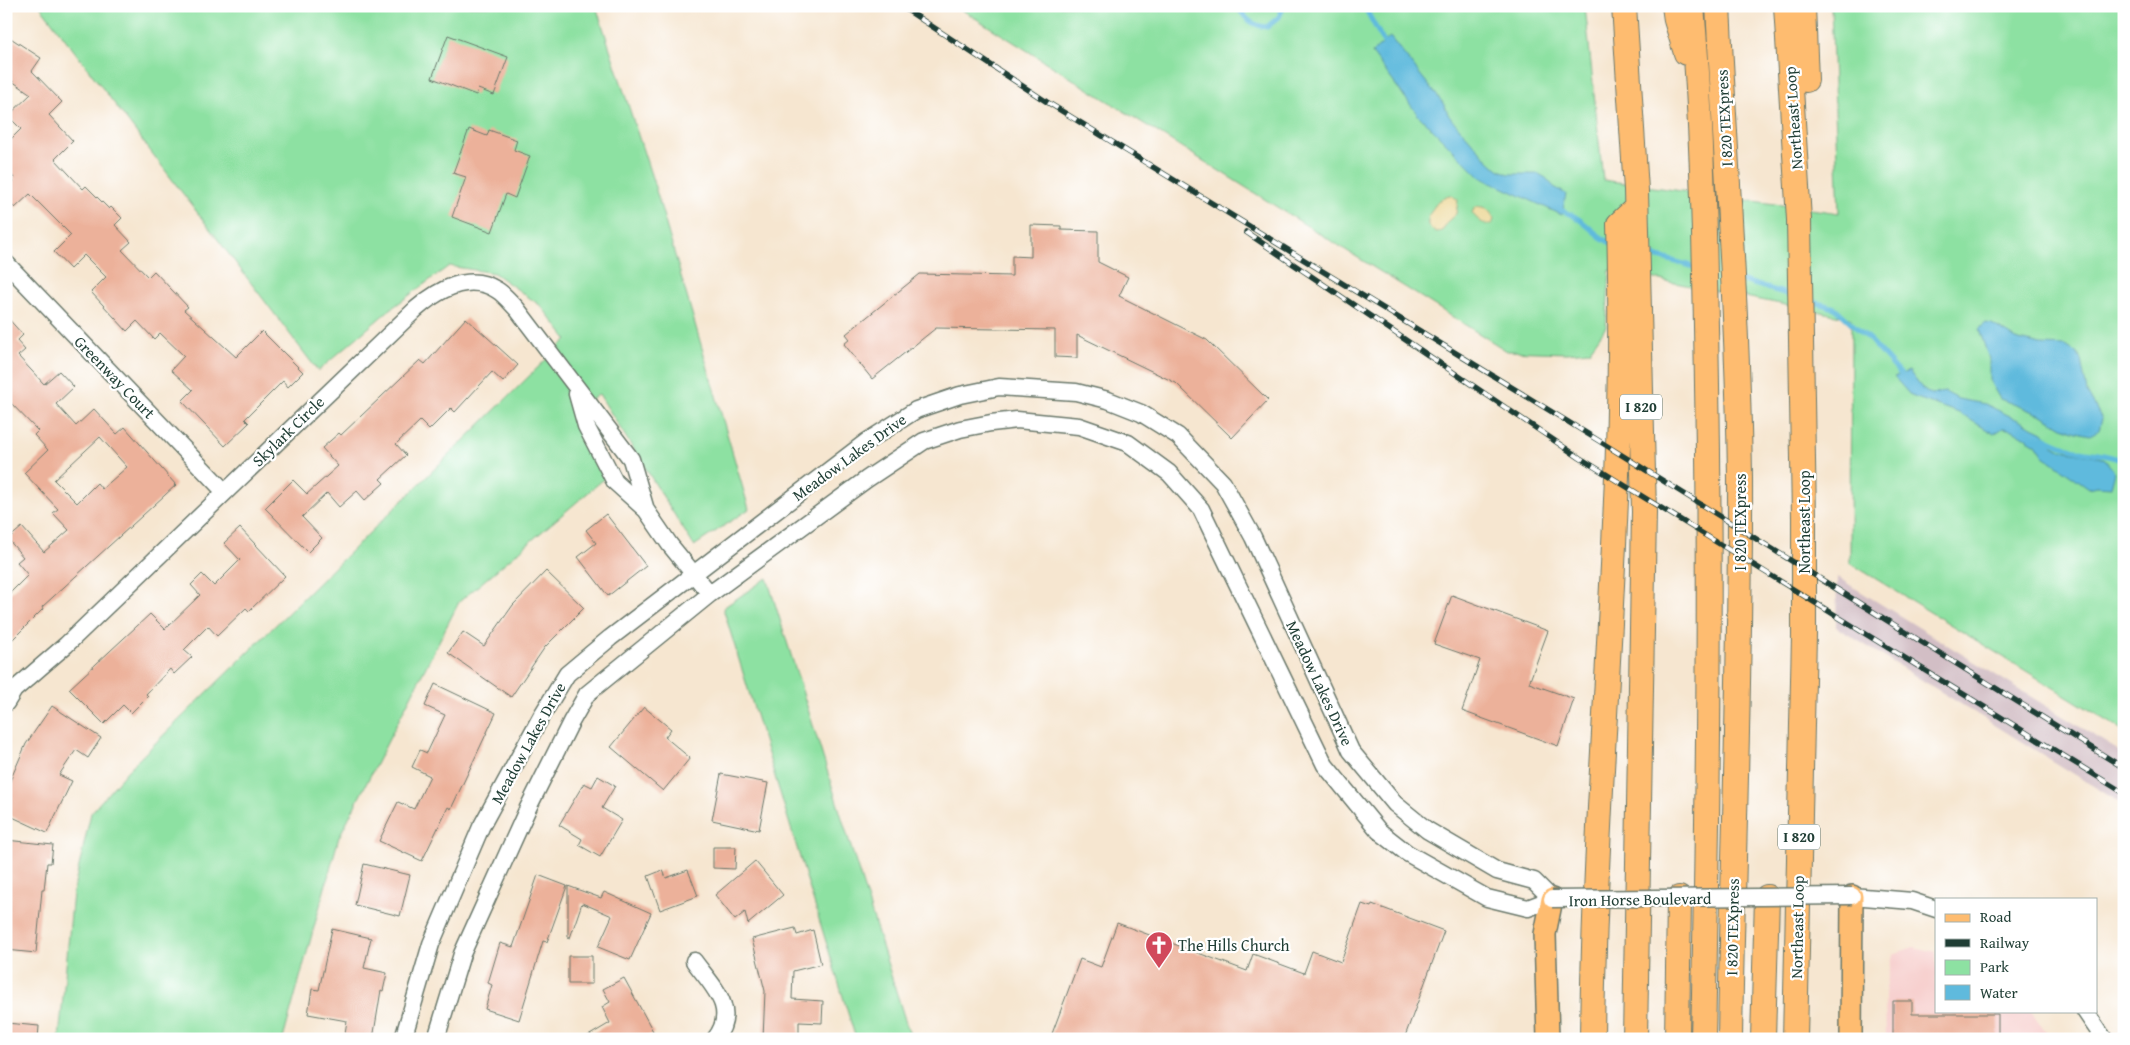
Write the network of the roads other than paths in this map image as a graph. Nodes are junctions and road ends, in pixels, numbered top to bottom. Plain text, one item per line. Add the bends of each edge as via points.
1 (1624, 6) edge
2 (1674, 6) edge
3 (1692, 6) edge
4 (1718, 6) edge
5 (1733, 6) edge
6 (1786, 6) edge
7 (1803, 6) edge
8 (1720, 53) junction
9 (1698, 92) junction
10 (1800, 222) junction
11 (6, 264) edge
12 (1630, 294) junction
13 (575, 387) junction
14 (224, 491) junction
15 (646, 510) junction
16 (693, 574) junction
17 (710, 594) junction
18 (9, 692) edge
19 (1852, 896) junction
20 (1767, 897) junction
21 (1679, 898) junction
22 (1552, 899) junction
23 (1935, 909) edge
24 (694, 961) dead end
25 (2086, 1012) edge
26 (403, 1039) edge
27 (436, 1039) edge
28 (715, 1039) edge
29 (1548, 1039) edge
30 (1592, 1039) edge
31 (1635, 1039) edge
32 (1677, 1039) edge
33 (1703, 1039) edge
34 (1730, 1039) edge
35 (1763, 1039) edge
36 (1795, 1039) edge
37 (1851, 1039) edge
38 (2104, 1039) edge

1 - 12 highway, I 820 via 1636,199
2 - 9 highway
3 - 9 highway, I 820 TEXpress
4 - 8 highway, I 820 TEXpress
5 - 8 highway
6 - 10 highway, Northeast Loop / I 820
7 - 10 highway via 1811,207
8 - 34 highway, I 820 TEXpress via 1730,206 1740,476
9 - 33 highway, I 820 TEXpress via 1706,310 1709,597
10 - 36 highway, Northeast Loop / I 820 via 1804,635
11 - 14 street, Greenway Court
12 - 30 highway via 1605,694
12 - 31 highway, I 820 via 1644,519
13 - 14 street, Skylark Circle via 517,309 497,290 482,284 464,283 446,288 430,296
13 - 15 street, Skylark Circle via 631,459
13 - 15 street, Skylark Circle via 586,426 615,482
14 - 18 street, Skylark Circle via 66,644
15 - 16 street, Skylark Circle
16 - 17 street, Skylark Circle
16 - 22 street, Meadow Lakes Drive via 866,442 916,410 999,387 1076,392 1108,400 1141,413 1178,436 1223,483 1253,537 1351,751 1395,804 1427,830 1497,871 1534,881
16 - 26 street, Meadow Lakes Drive via 567,674 481,827 431,944
17 - 22 street, Meadow Lakes Drive via 924,441 960,428 1017,420 1078,426 1128,443 1169,473 1201,509 1325,765 1379,831 1406,853 1487,898 1528,908
17 - 27 street, Meadow Lakes Drive via 587,694 528,808 466,945
19 - 20 street, Iron Horse Boulevard, bridge
19 - 23 street, Iron Horse Boulevard via 1912,901
19 - 37 main road
20 - 21 street, Iron Horse Boulevard, bridge
20 - 35 highway
21 - 22 street, Iron Horse Boulevard, bridge
21 - 32 highway
22 - 29 main road via 1545,934
24 - 28 street via 721,998 726,1016 723,1029
25 - 38 street

